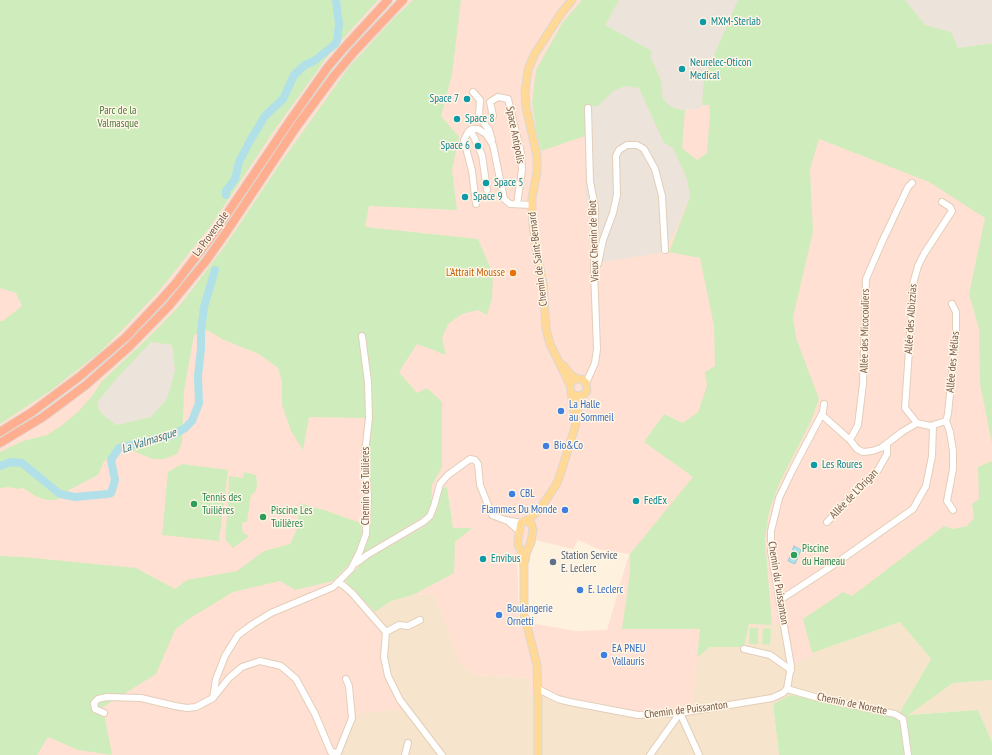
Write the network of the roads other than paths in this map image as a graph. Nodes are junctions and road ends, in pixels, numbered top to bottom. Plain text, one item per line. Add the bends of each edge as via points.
1 (388, 0) edge
2 (403, 0) edge
3 (572, 0) edge
4 (473, 92) dead end
5 (588, 108) dead end
6 (493, 116) dead end
7 (470, 130) junction
8 (493, 145) junction
9 (912, 183) dead end
10 (486, 190) dead end
11 (942, 202) dead end
12 (476, 204) dead end
13 (517, 204) junction
14 (532, 204) junction
15 (665, 250) dead end
16 (595, 286) junction
17 (952, 304) dead end
18 (362, 336) dead end
19 (560, 362) junction
20 (581, 380) junction
21 (570, 385) junction
22 (571, 393) junction
23 (581, 396) junction
24 (824, 404) dead end
25 (822, 415) junction
26 (946, 421) junction
27 (917, 423) junction
28 (933, 426) junction
29 (575, 427) junction
30 (0, 432) edge
31 (850, 440) junction
32 (0, 443) edge
33 (887, 444) junction
34 (539, 510) junction
35 (953, 510) dead end
36 (508, 521) junction
37 (523, 522) junction
38 (827, 522) dead end
39 (533, 527) junction
40 (519, 531) junction
41 (520, 547) junction
42 (529, 547) junction
43 (524, 567) junction
44 (351, 569) junction
45 (338, 582) junction
46 (780, 600) junction
47 (420, 620) dead end
48 (386, 632) junction
49 (744, 649) dead end
50 (791, 670) junction
51 (346, 679) dead end
52 (538, 689) junction
53 (787, 689) junction
54 (213, 698) junction
55 (104, 713) dead end
56 (680, 713) junction
57 (408, 743) dead end
58 (405, 755) edge
59 (442, 755) edge
60 (538, 755) edge
61 (650, 755) edge
62 (699, 755) edge
63 (908, 755) edge

1 - 30 highway, La Provençale via 327,68 214,233 160,301 80,377
2 - 32 highway, La Provençale via 334,76 297,126 225,234 169,306 129,347 86,385 43,417
3 - 14 main road, Chemin de Saint-Bernard via 539,47 526,78 526,107 537,156
4 - 8 street, Space Antipolis via 480,100 479,116 490,130
5 - 16 street, Vieux Chemin de Biot via 590,181 595,208
6 - 13 street, Space Antipolis via 490,102 498,97 508,100 521,154 522,170
7 - 8 street, Space Antipolis via 482,130 489,136
7 - 10 street via 482,155
7 - 12 street via 464,143 472,171
8 - 13 street, Space Antipolis via 504,199 510,204
9 - 31 street, Allée des Micocouliers via 866,279 863,384 858,425
11 - 27 street, Allée des Albizzias via 952,211 924,254 913,284 905,408
13 - 14 street
14 - 19 main road, Chemin de Saint-Bernard via 535,243 543,284 546,329 550,344
15 - 16 street via 662,196 655,169 644,149 637,145 625,145 616,156 617,195 600,251
16 - 20 street, Vieux Chemin de Biot via 597,355 594,367
17 - 26 street, Allée des Mélias via 956,312 956,334
18 - 44 street, Chemin des Tuilières via 368,382 369,418 365,464 368,496 366,534
19 - 20 main road, Chemin de Saint-Bernard via 571,375
19 - 21 main road, Chemin de Saint-Bernard
20 - 21 main road via 572,381
20 - 23 main road via 587,391
21 - 22 main road
22 - 23 main road
22 - 29 main road
23 - 29 main road
24 - 25 street, Chemin du Puissanton
25 - 31 street
25 - 46 street, Chemin du Puissanton via 787,481 776,510 770,542
26 - 28 street
26 - 35 street via 953,451 953,469 947,501
27 - 28 street
27 - 33 street
28 - 46 street via 932,456 926,486 913,509
29 - 34 main road via 556,485
31 - 33 street via 863,452
33 - 38 street, Allée de L'Origan via 887,454 878,470
34 - 37 main road
34 - 39 main road
36 - 37 street
36 - 40 street
36 - 44 street via 492,515 480,484 478,464 475,460 468,460 440,484 430,516 360,558
37 - 39 main road via 531,523
37 - 40 main road
39 - 42 main road
40 - 41 main road
41 - 42 main road
41 - 43 main road
42 - 43 main road
43 - 52 main road via 523,608 536,658
44 - 45 street, Chemin des Tuilières
45 - 48 street via 352,593
45 - 54 street, Chemin des Tuilières via 333,587 272,613 238,635 225,656 216,680
46 - 50 street, Chemin du Puissanton
47 - 48 street via 408,626 399,625
48 - 59 street via 384,657 388,676 400,700
49 - 50 street via 770,655
50 - 53 street, Chemin du Puissanton
51 - 54 street via 352,718 338,753 331,752 315,714 296,679 281,666 260,661 242,667
52 - 56 street, Chemin de Puissanton via 558,699 638,715
52 - 60 main road
53 - 56 street, Chemin de Puissanton via 772,698
53 - 63 street, Chemin de Norette via 895,714 904,719
54 - 55 street via 196,707 187,708 141,698 107,697 94,702 95,709
56 - 61 street
56 - 62 street
57 - 58 street

